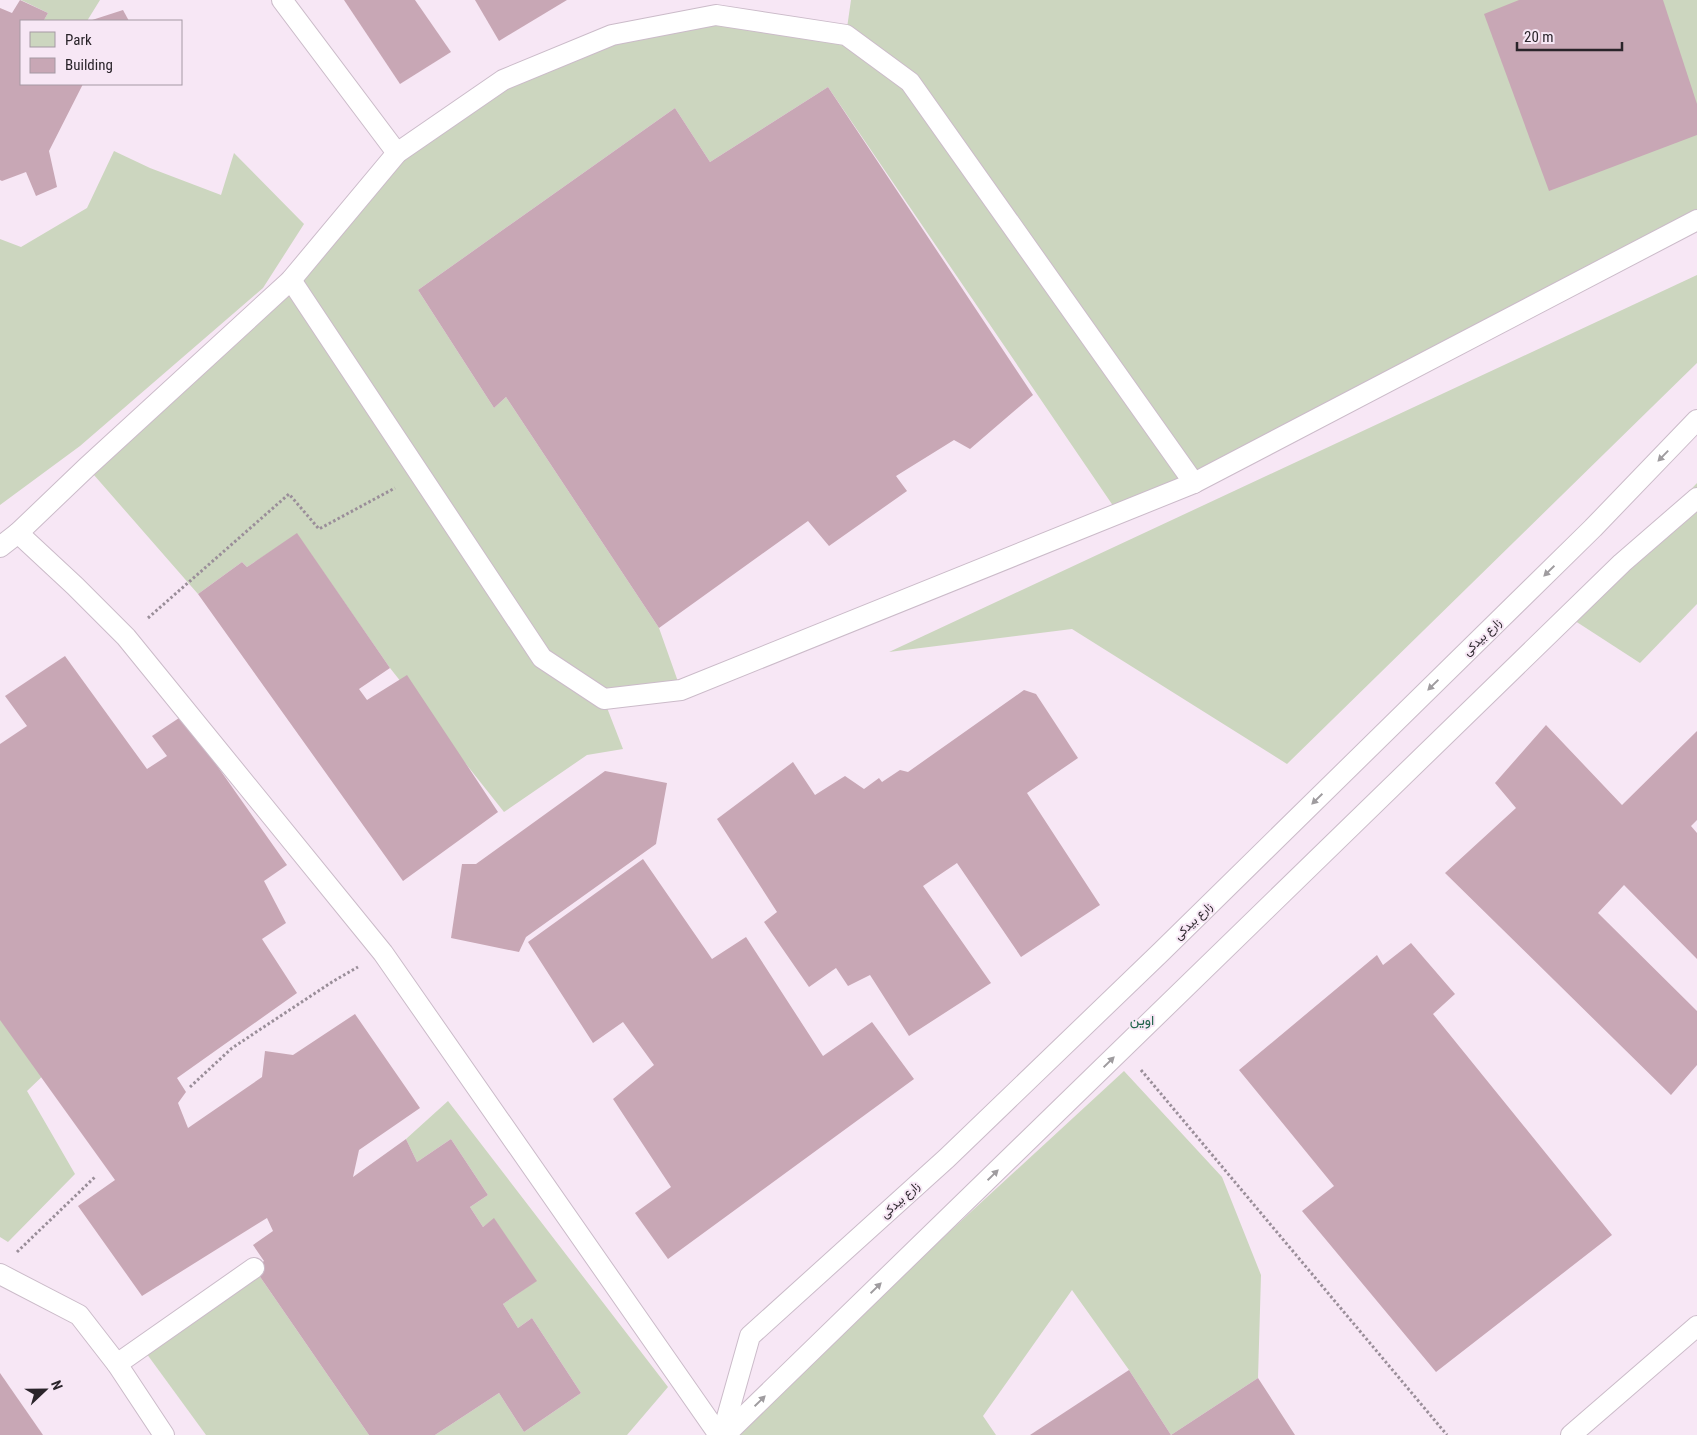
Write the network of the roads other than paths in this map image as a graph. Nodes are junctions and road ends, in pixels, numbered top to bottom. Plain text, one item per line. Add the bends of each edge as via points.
1 (282, 0) edge
2 (397, 153) junction
3 (1697, 220) edge
4 (291, 280) junction
5 (1697, 420) edge
6 (1194, 483) junction
7 (1697, 498) edge
8 (18, 533) junction
9 (0, 547) edge
10 (254, 1268) dead end
11 (0, 1274) edge
12 (1697, 1326) edge
13 (117, 1364) junction
14 (164, 1435) edge
15 (722, 1435) edge
16 (1571, 1435) edge

1 - 2 lane
2 - 4 lane
2 - 6 lane via 503,80 612,35 716,15 846,35 910,82
3 - 6 lane
4 - 6 lane via 542,658 604,700 681,690
4 - 8 lane
5 -> 15 lane, زارع بیدکی via 1593,528 1172,941 947,1158 750,1336
15 -> 7 lane via 1622,563
8 - 9 lane
8 - 15 lane via 126,637 383,953
10 - 13 lane
11 - 13 lane via 79,1315
12 - 16 lane
13 - 14 lane

